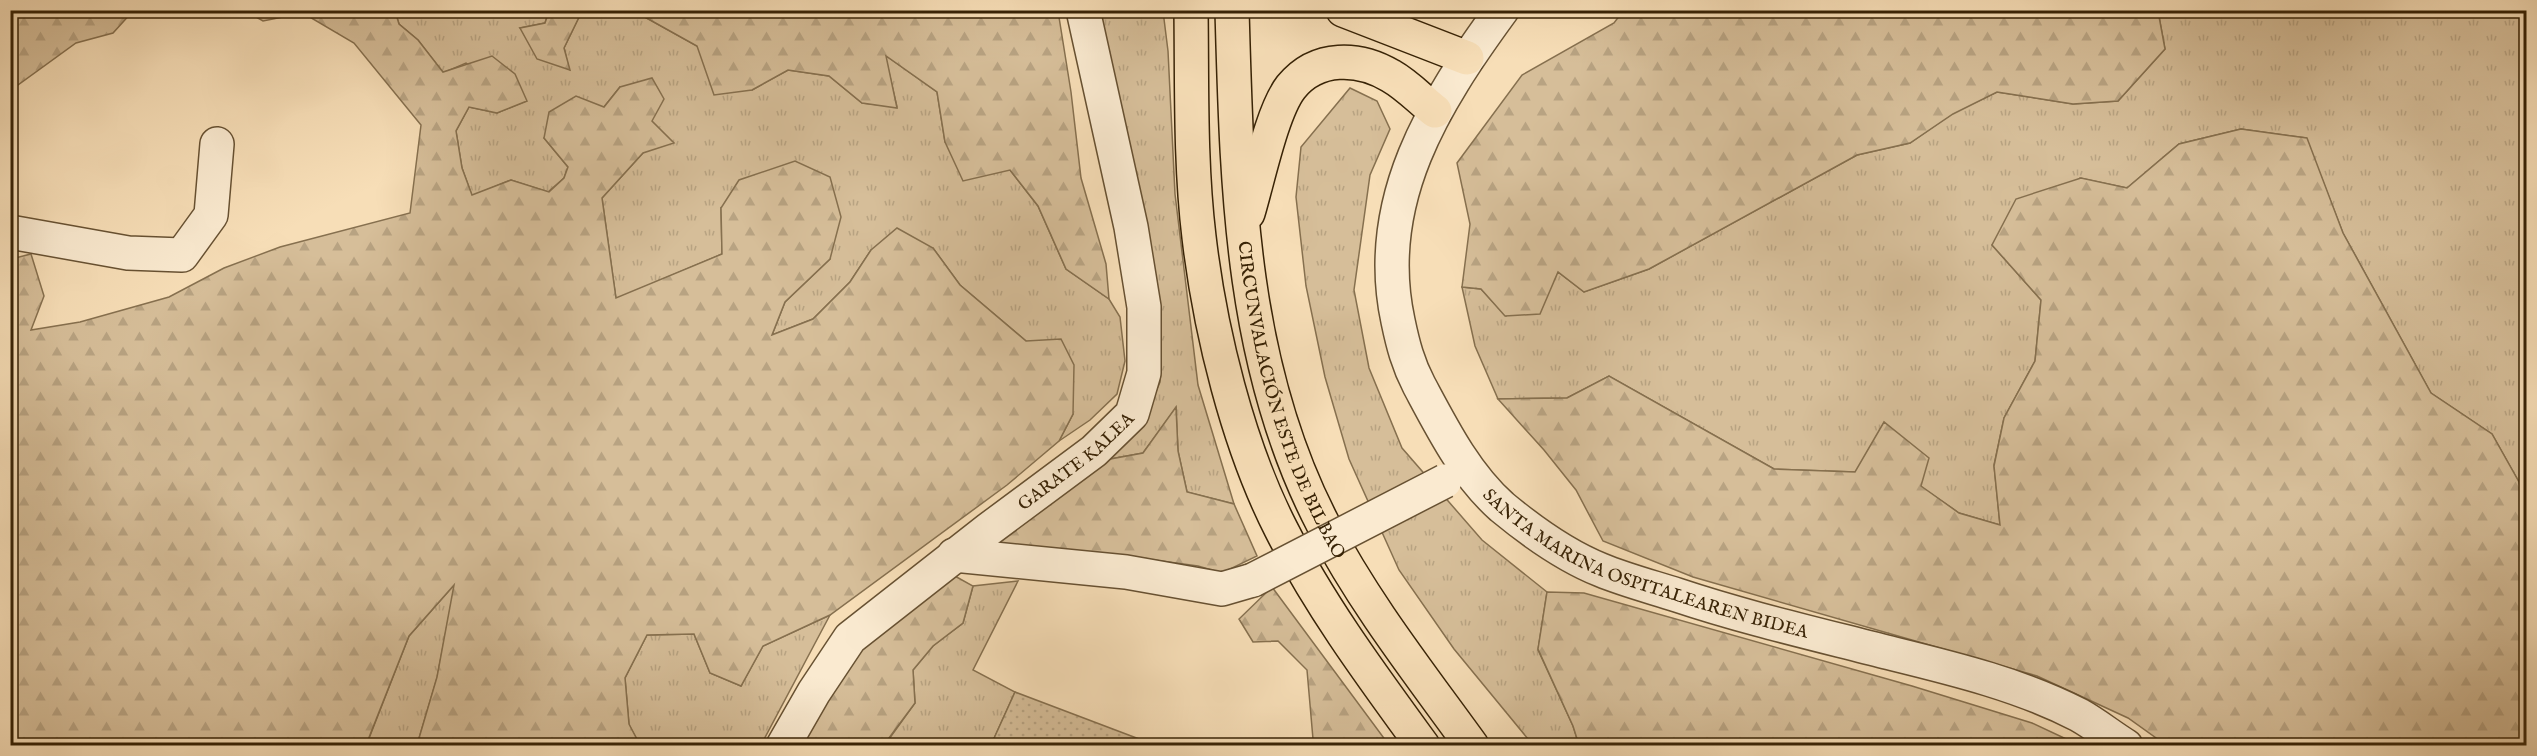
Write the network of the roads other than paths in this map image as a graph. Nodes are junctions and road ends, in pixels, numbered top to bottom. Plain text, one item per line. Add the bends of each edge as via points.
1 (1083, 10) edge
2 (1191, 10) edge
3 (1232, 10) edge
4 (1343, 10) edge
5 (1502, 10) edge
6 (1434, 46) junction
7 (1467, 58) junction
8 (1435, 111) junction
9 (217, 144) dead end
10 (10, 231) edge
11 (1242, 235) junction
12 (1445, 481) dead end
13 (954, 555) junction
14 (783, 746) edge
15 (1423, 746) edge
16 (1472, 746) edge
17 (2126, 746) edge

1 - 13 street, GARATE KALEA via 1133,238 1144,307 1144,373 1132,414 1094,452
2 - 15 main road via 1199,236 1225,376 1250,455 1280,528 1316,592
3 - 11 main road, CIRCUNVALACIÓN ESTE DE BILBAO
4 - 6 main road
5 - 7 street
6 - 7 main road
6 - 8 street via 1445,69 1435,96
7 - 8 street
8 - 11 main road via 1392,76 1353,61 1334,62 1303,75 1290,88 1279,110
8 - 17 street, SANTA MARINA OSPITALEAREN BIDEA via 1406,177 1393,236 1391,289 1406,361 1451,446 1501,506 1550,542 1599,570 1741,616 2017,688 2079,716
9 - 10 street via 211,215 182,255 128,253
11 - 16 main road, CIRCUNVALACIÓN ESTE DE BILBAO via 1255,323 1274,399 1323,523 1377,613
12 - 13 street, bridge via 1253,580 1222,589 1126,572
13 - 14 street, GARATE KALEA via 850,638

